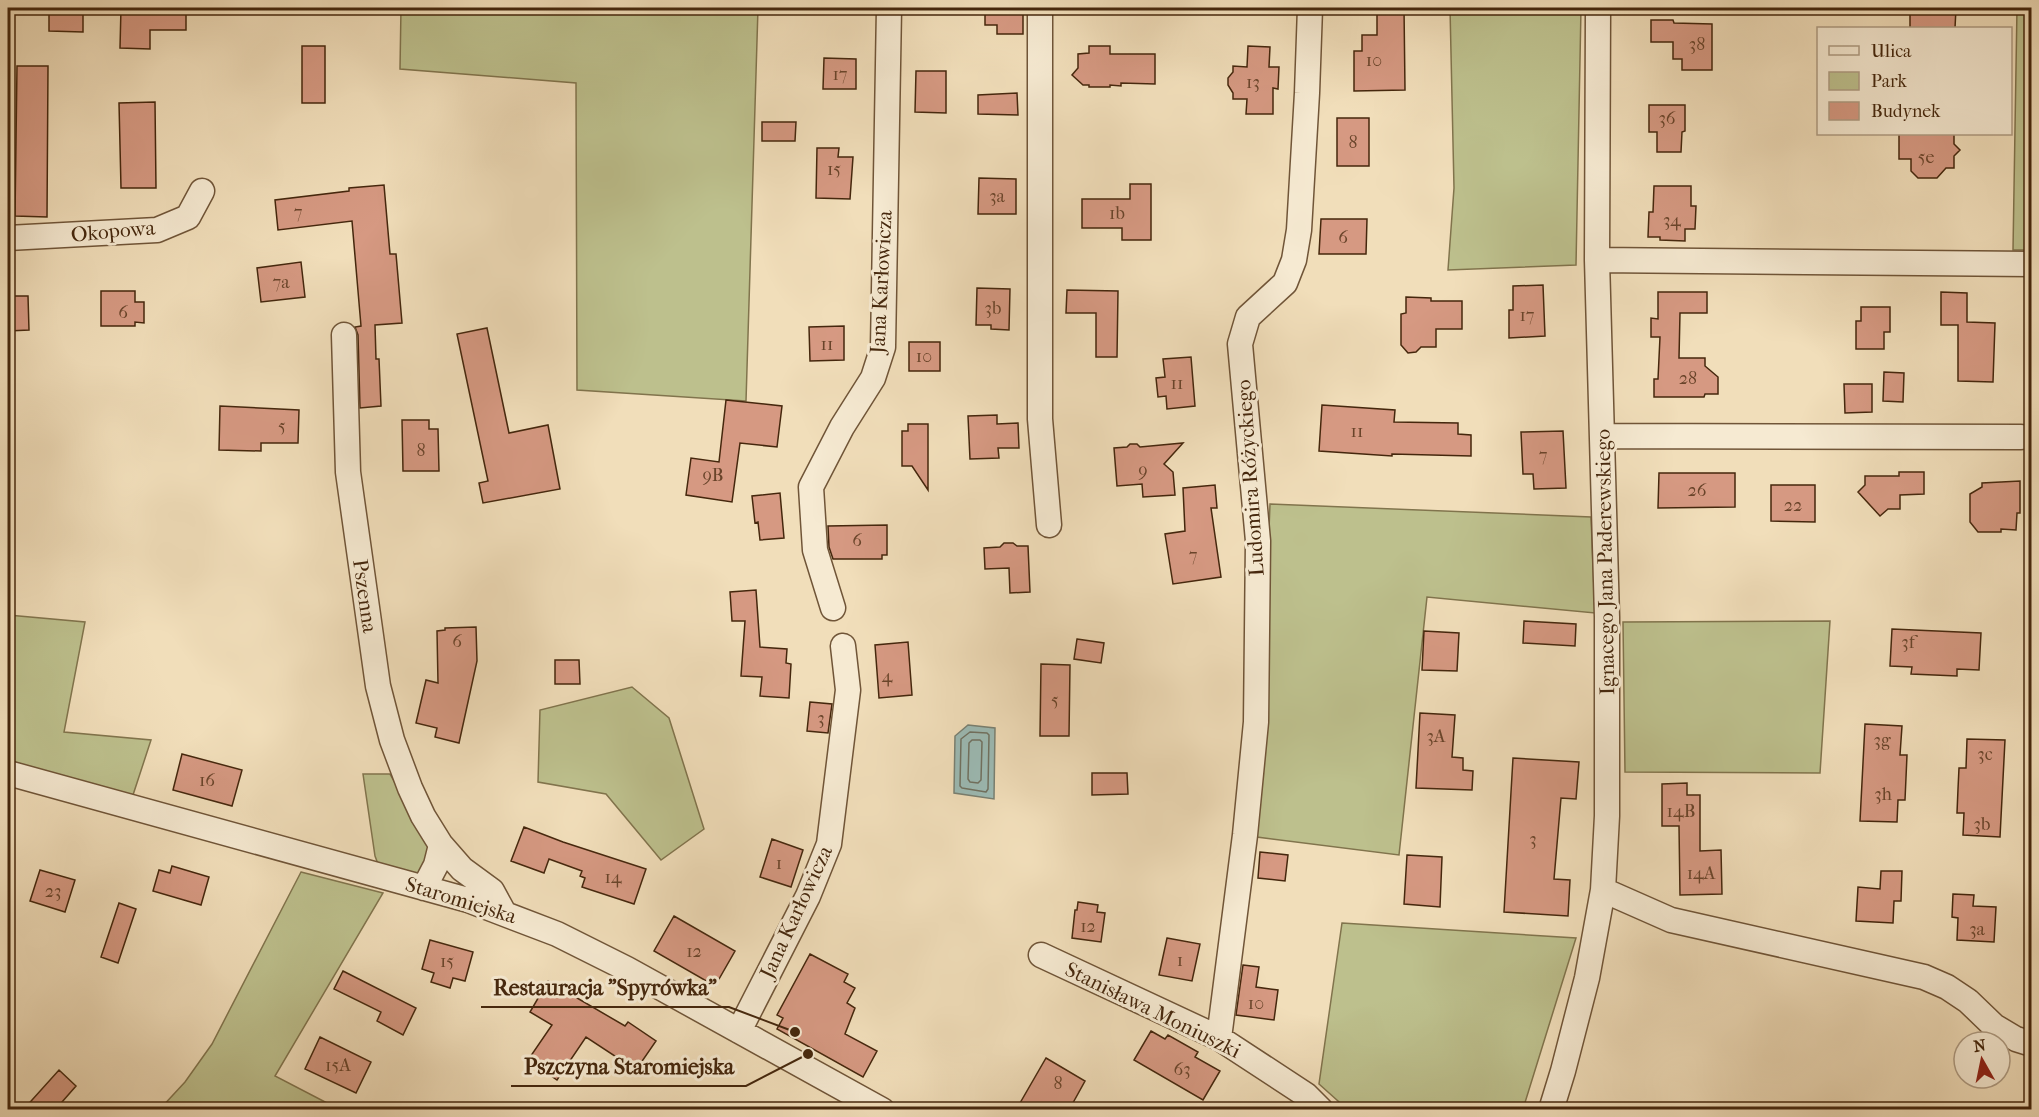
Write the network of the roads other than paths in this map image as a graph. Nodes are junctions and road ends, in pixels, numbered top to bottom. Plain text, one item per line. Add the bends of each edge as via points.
1 (889, 8) edge
2 (1040, 8) edge
3 (1310, 8) edge
4 (1598, 8) edge
5 (202, 191) dead end
6 (8, 238) edge
7 (1597, 260) junction
8 (2031, 264) edge
9 (344, 335) dead end
10 (1603, 436) junction
11 (2021, 437) dead end
12 (1049, 525) dead end
13 (833, 608) dead end
14 (843, 646) dead end
15 (8, 773) edge
16 (441, 845) junction
17 (424, 888) junction
18 (1603, 890) junction
19 (504, 913) junction
20 (1041, 955) dead end
21 (739, 1030) junction
22 (1220, 1038) junction
23 (2031, 1044) edge
24 (882, 1110) edge
25 (1321, 1110) edge
26 (1551, 1110) edge

1 - 13 street, Jana Karłowicza via 883,347 873,378 811,487 815,550
2 - 12 street via 1040,419
3 - 22 street, Ludomira Różyckiego via 1299,230 1294,260 1285,283 1248,317 1240,344 1258,541 1256,722
4 - 7 street, Ignacego Jana Paderewskiego
5 - 6 street, Okopowa via 188,217 157,230
7 - 8 street
7 - 10 street, Ignacego Jana Paderewskiego
9 - 16 street, Pszenna via 348,472 378,686 410,788
10 - 11 street
10 - 18 street, Ignacego Jana Paderewskiego via 1607,816
14 - 21 street, Jana Karłowicza via 848,690 829,844 808,896
15 - 17 street, Staromiejska
16 - 17 street
16 - 19 street, Pszenna via 462,868 492,891
17 - 19 street, Staromiejska
18 - 23 street via 1671,920 1924,977 1968,1001 1994,1026
18 - 26 street, Ignacego Jana Paderewskiego via 1587,978
19 - 21 street, Staromiejska via 557,934
20 - 22 street, Stanisława Moniuszki
21 - 24 street, Staromiejska
22 - 25 street, Stanisława Moniuszki via 1306,1095

